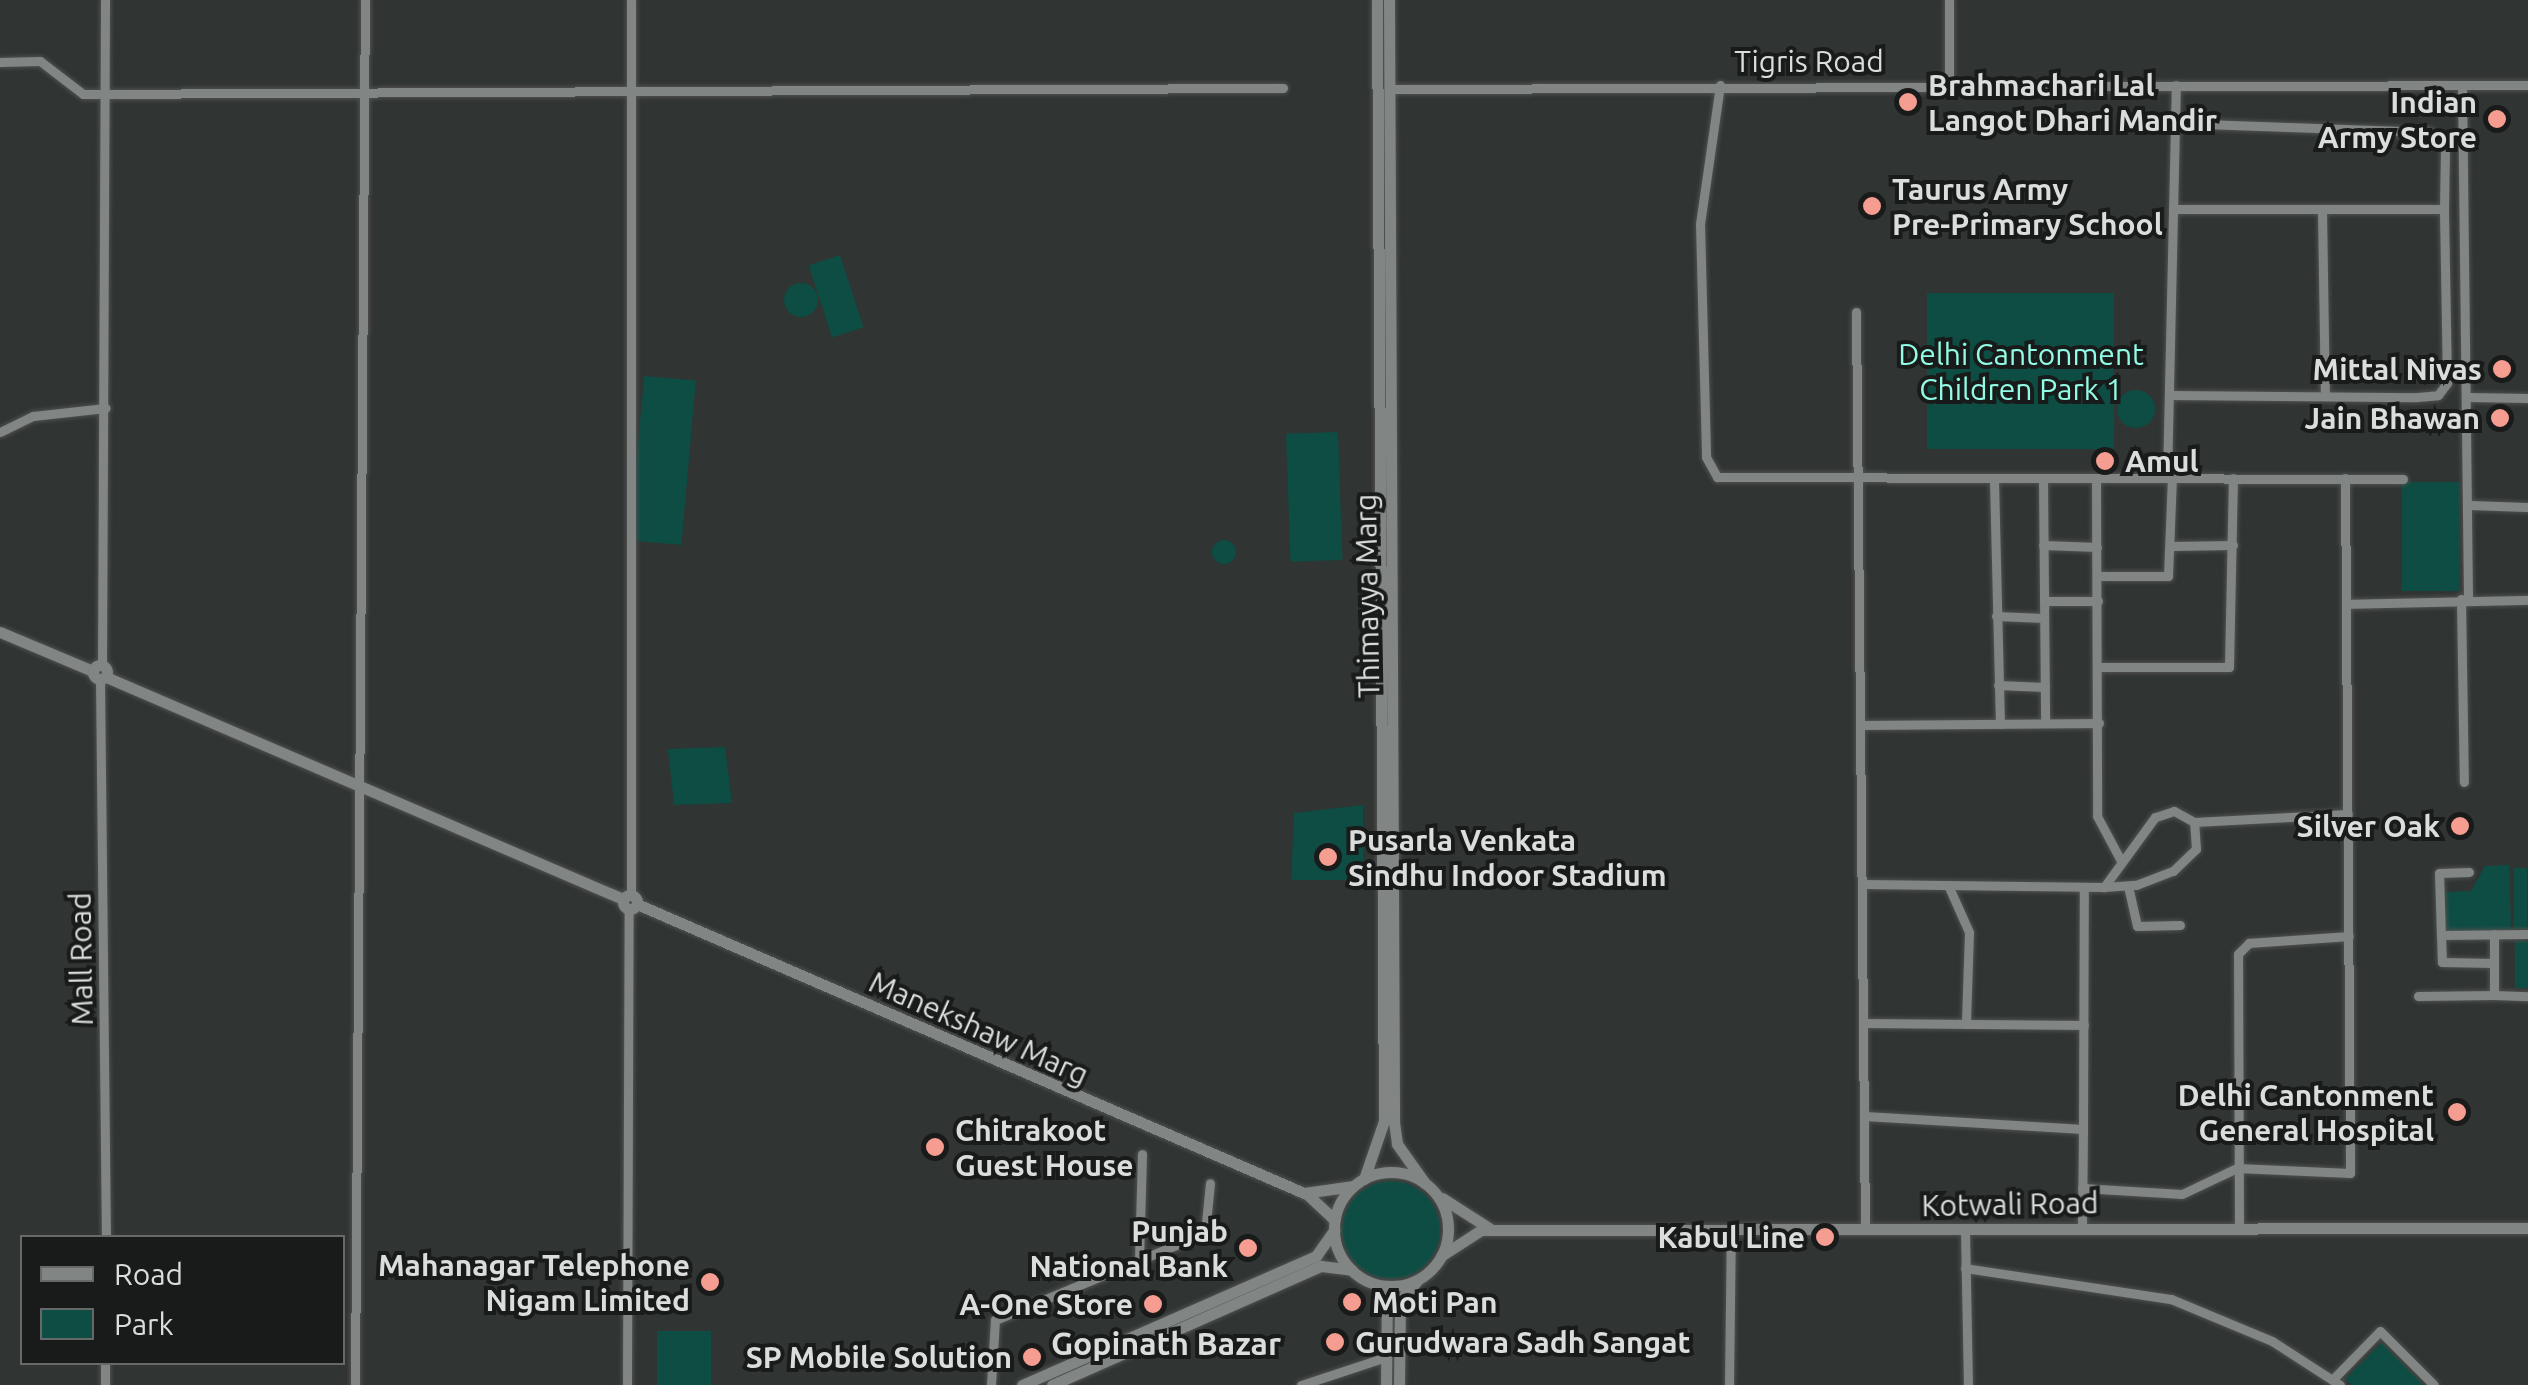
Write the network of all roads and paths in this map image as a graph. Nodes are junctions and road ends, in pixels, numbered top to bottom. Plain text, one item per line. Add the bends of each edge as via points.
1 (105, 0) edge
2 (365, 0) edge
3 (630, 0) edge
4 (1377, 0) edge
5 (1389, 0) edge
6 (1948, 0) edge
7 (0, 62) edge
8 (2176, 85) junction
9 (2462, 85) junction
10 (2528, 85) edge
11 (1720, 86) junction
12 (1948, 86) junction
13 (1283, 88) dead end
14 (1389, 89) junction
15 (104, 92) junction
16 (630, 92) junction
17 (364, 93) junction
18 (2175, 123) junction
19 (2173, 209) junction
20 (2444, 209) junction
21 (2322, 211) junction
22 (1856, 312) dead end
23 (2170, 395) junction
24 (2325, 396) junction
25 (2468, 397) junction
26 (2528, 398) edge
27 (106, 408) junction
28 (0, 432) edge
29 (2170, 477) junction
30 (2096, 478) junction
31 (2233, 478) junction
32 (2345, 478) junction
33 (2043, 479) junction
34 (2404, 479) dead end
35 (1994, 480) junction
36 (1860, 482) junction
37 (2468, 506) junction
38 (2528, 507) edge
39 (2043, 545) junction
40 (2233, 545) junction
41 (2172, 546) junction
42 (2097, 547) junction
43 (2098, 576) junction
44 (2464, 599) junction
45 (2528, 600) edge
46 (2098, 601) junction
47 (2044, 602) junction
48 (1389, 603) junction
49 (2346, 604) junction
50 (1996, 616) junction
51 (2044, 618) junction
52 (0, 632) edge
53 (2100, 667) junction
54 (100, 673) junction
55 (1998, 685) junction
56 (2045, 687) junction
57 (2046, 723) junction
58 (2099, 723) junction
59 (2000, 724) junction
60 (1864, 725) junction
61 (2464, 782) dead end
62 (361, 783) junction
63 (2348, 814) junction
64 (2194, 822) junction
65 (2120, 858) junction
66 (2468, 872) dead end
67 (1864, 884) junction
68 (1948, 885) junction
69 (2128, 886) junction
70 (2084, 887) junction
71 (2104, 888) junction
72 (630, 902) junction
73 (2180, 925) dead end
74 (2494, 934) junction
75 (2528, 934) edge
76 (2348, 936) junction
77 (2441, 936) junction
78 (2494, 963) junction
79 (2418, 996) dead end
80 (2494, 996) junction
81 (2528, 996) edge
82 (1864, 1023) junction
83 (1966, 1024) junction
84 (2084, 1025) junction
85 (1865, 1116) junction
86 (2083, 1129) junction
87 (1142, 1154) dead end
88 (2237, 1168) junction
89 (1359, 1182) junction
90 (1210, 1183) dead end
91 (1429, 1186) junction
92 (2082, 1188) junction
93 (1304, 1193) junction
94 (1335, 1225) junction
95 (2082, 1226) junction
96 (2528, 1228) edge
97 (2239, 1229) junction
98 (1492, 1230) junction
99 (1731, 1230) junction
100 (1866, 1230) junction
101 (1965, 1230) junction
102 (106, 1235) edge
103 (1442, 1256) junction
104 (1139, 1261) junction
105 (1318, 1261) junction
106 (1965, 1268) junction
107 (1352, 1270) junction
108 (1420, 1278) junction
109 (1387, 1286) junction
110 (1386, 1358) junction
111 (2337, 1382) edge
112 (355, 1385) edge
113 (627, 1385) edge
114 (991, 1385) edge
115 (1022, 1385) edge
116 (1052, 1385) edge
117 (1301, 1385) edge
118 (1386, 1385) edge
119 (1399, 1385) edge
120 (1729, 1385) edge
121 (1968, 1385) edge
122 (2434, 1385) edge

1 - 15 street, Mall Road
2 - 17 street
3 - 16 street
4 - 48 street, Thimayya Marg
5 - 14 street, Thimayya Marg
6 - 12 street
7 - 15 street via 28,56 72,93
8 - 9 street, Tigris Road
8 - 12 street, Tigris Road
8 - 18 street
9 - 10 street, Tigris Road
9 - 25 street
11 - 12 street, Tigris Road
11 - 14 street, Tigris Road
11 - 36 street via 1700,224 1709,468 1728,480
13 - 16 street
14 - 48 street, Thimayya Marg
15 - 17 street
15 - 27 street, Mall Road
16 - 17 street
16 - 72 street
17 - 62 street
18 - 19 street
18 - 20 street via 2430,132 2445,147
19 - 21 street
19 - 23 street
20 - 21 street
20 - 24 street via 2444,392
21 - 24 street
22 - 36 street
23 - 24 street
23 - 29 street
25 - 26 street
25 - 37 street
27 - 28 street via 33,416
27 - 54 street, Mall Road
29 - 30 street
29 - 31 street
29 - 41 street
30 - 33 street
30 - 42 street
31 - 32 street
31 - 40 street
32 - 34 street
32 - 49 street
33 - 35 street
33 - 39 street
35 - 36 street
35 - 50 street
36 - 60 street
37 - 38 street
37 - 44 street
39 - 42 street
39 - 47 street
40 - 41 street
40 - 53 street via 2229,667
41 - 43 street via 2165,578
42 - 43 street
43 - 46 street
44 - 45 street
44 - 49 street
44 - 61 street
46 - 47 street
46 - 53 street
47 - 51 street
48 - 89 street, Thimayya Marg via 1384,1121
48 - 91 street, Thimayya Marg via 1394,1122 1397,1144
49 - 63 street
50 - 51 street
50 - 55 street
51 - 56 street
52 - 54 street, Manekshaw Marg
53 - 58 street
54 - 62 street, Manekshaw Marg
54 - 102 street, Mall Road
55 - 56 street
55 - 59 street
56 - 57 street
57 - 58 street
57 - 59 street
58 - 65 street via 2098,816
59 - 60 street
60 - 67 street
62 - 72 street, Manekshaw Marg
62 - 112 street
63 - 64 street
63 - 76 street
64 - 65 street via 2166,810
64 - 69 street via 2199,837 2184,862
65 - 71 street
66 - 77 street via 2439,873
67 - 68 street
67 - 82 street
68 - 70 street
68 - 83 street via 1969,932
69 - 71 street
69 - 73 street via 2137,926
70 - 71 street
70 - 84 street
72 - 93 street, Manekshaw Marg
72 - 113 street
74 - 75 street
74 - 77 street
74 - 78 street
76 - 88 street via 2248,943 2238,954
76 - 88 street via 2350,1174
77 - 78 street via 2442,962
78 - 80 street
79 - 80 street
80 - 81 street
82 - 83 street
82 - 85 street
83 - 84 street
84 - 86 street
85 - 86 street
85 - 100 street
86 - 92 street
87 - 104 street
88 - 92 street via 2182,1194
88 - 97 street
89 - 91 street via 1394,1172
89 - 93 street
89 - 94 street
90 - 104 street via 1205,1233
91 - 98 street
91 - 103 street via 1448,1222
92 - 95 street
93 - 94 street, Manekshaw Marg
94 - 105 street
94 - 107 street
95 - 97 street, Kotwali Road
95 - 101 street, Kotwali Road
96 - 97 street, Kotwali Road
98 - 99 street, Kotwali Road
98 - 103 street via 1465,1236
99 - 100 street, Kotwali Road
99 - 120 street
100 - 101 street, Kotwali Road
101 - 106 street
103 - 108 street
104 - 114 street via 995,1320
105 - 107 street
105 - 115 street
105 - 116 street
106 - 111 street via 2171,1299
106 - 121 street
107 - 109 street
108 - 109 street
108 - 119 street via 1400,1300
109 - 110 street
110 - 117 street via 1366,1357
110 - 118 street
111 - 122 street via 2380,1330

